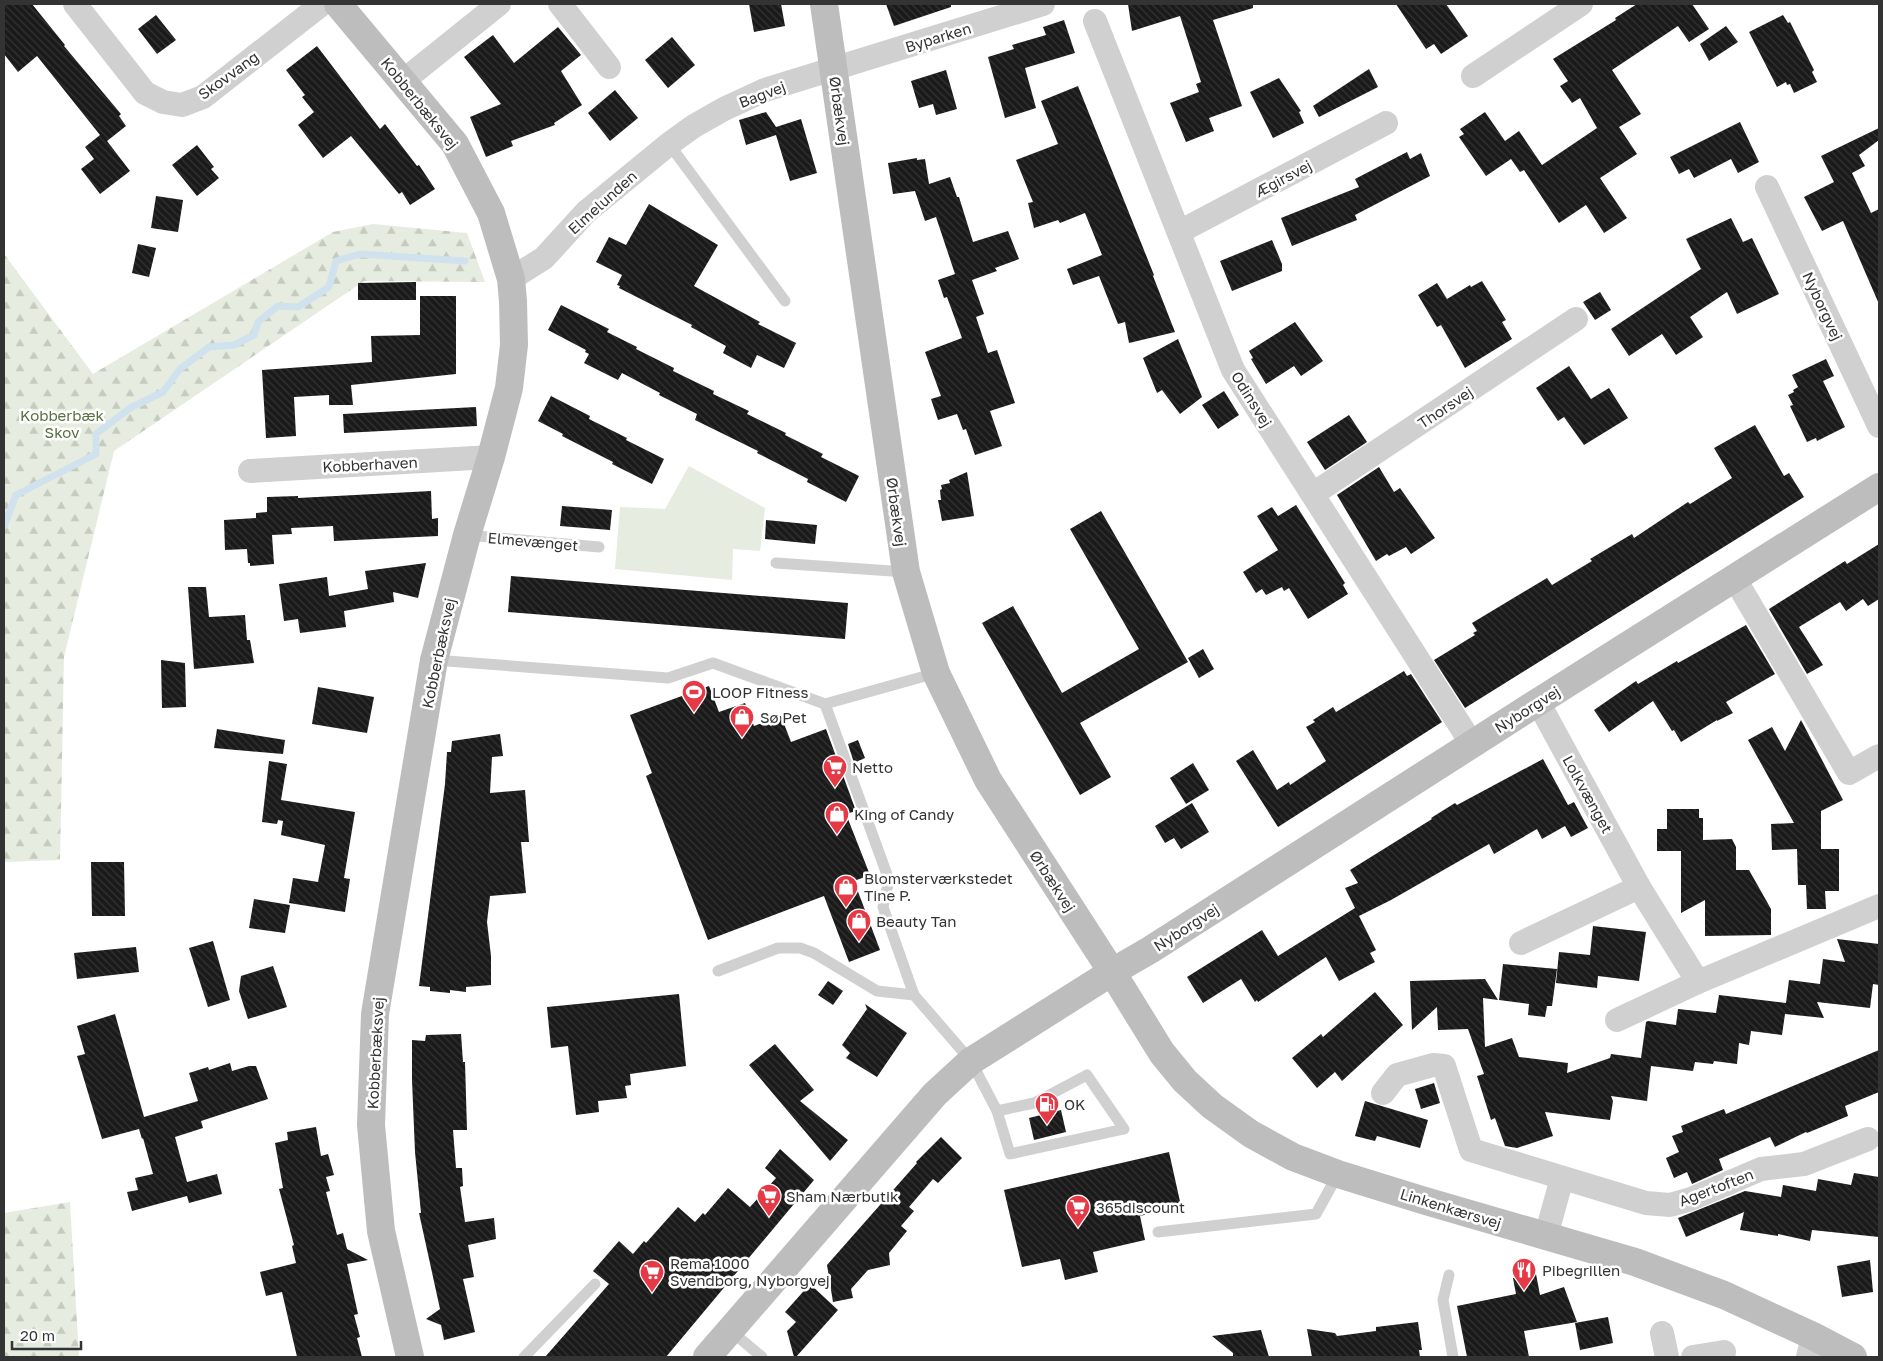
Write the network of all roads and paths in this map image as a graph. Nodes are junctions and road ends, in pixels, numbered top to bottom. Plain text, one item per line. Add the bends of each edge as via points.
1 (75, 4) edge
2 (322, 4) edge
3 (338, 4) edge
4 (499, 4) edge
5 (560, 4) edge
6 (824, 4) edge
7 (1043, 4) edge
8 (1581, 4) edge
9 (1095, 20) dead end
10 (609, 66) dead end
11 (834, 70) junction
12 (1473, 76) dead end
13 (403, 81) junction
14 (1386, 123) dead end
15 (694, 126) joint
16 (669, 144) junction
17 (1767, 187) dead end
18 (1179, 232) junction
19 (511, 279) junction
20 (785, 300) dead end
21 (1576, 319) dead end
22 (1879, 426) edge
23 (491, 457) junction
24 (250, 471) dead end
25 (1879, 487) edge
26 (1313, 494) junction
27 (467, 535) junction
28 (599, 547) dead end
29 (776, 563) dead end
30 (906, 572) junction
31 (1735, 579) junction
32 (434, 660) junction
33 (936, 673) junction
34 (1538, 702) junction
35 (825, 704) junction
36 (1472, 744) junction
37 (1879, 756) edge
38 (1639, 887) junction
39 (1879, 906) edge
40 (1521, 943) dead end
41 (718, 971) dead end
42 (1112, 972) junction
43 (1698, 982) junction
44 (914, 995) junction
45 (1617, 1020) dead end
46 (971, 1061) junction
47 (1383, 1093) dead end
48 (997, 1111) junction
49 (1868, 1139) dead end
50 (1338, 1174) junction
51 (1562, 1178) junction
52 (1158, 1232) dead end
53 (1546, 1236) junction
54 (1449, 1275) dead end
55 (595, 1284) dead end
56 (731, 1331) junction
57 (1662, 1333) dead end
58 (1811, 1346) edge
59 (1724, 1352) dead end
60 (410, 1357) edge
61 (524, 1357) edge
62 (708, 1357) edge
63 (762, 1357) edge
64 (1453, 1357) edge
65 (1667, 1357) edge
66 (1693, 1357) edge
67 (1853, 1357) edge

1 - 2 street, Skovvang via 145,93 163,102 182,104 203,97
3 - 13 street, Kobberbæksvej
4 - 13 street
5 - 10 street
6 - 11 street, Ørbækvej
7 - 11 street, Byparken
8 - 12 street
9 - 18 street, Odinsvej
11 - 15 street, Bagvej via 766,90
11 - 30 street, Ørbækvej
13 - 19 street, Kobberbæksvej via 455,144 491,213
14 - 18 street, Ægirsvej
15 - 16 street, Elmelunden
16 - 19 street, Elmelunden via 586,212 544,258
16 - 20 lane
17 - 22 street, Nyborgvej
18 - 26 street, Odinsvej via 1233,370
19 - 23 street, Kobberbæksvej via 514,345 509,388
21 - 26 street, Thorsvej
23 - 24 street, Kobberhaven
23 - 27 street, Kobberbæksvej
25 - 31 street, Nyborgvej
26 - 36 street, Odinsvej
27 - 28 lane, Elmevænget
27 - 32 street, Kobberbæksvej
29 - 30 lane
30 - 33 street, Ørbækvej
31 - 34 street, Nyborgvej
31 - 37 street via 1849,773
32 - 35 lane via 668,678 713,663
32 - 60 street, Kobberbæksvej via 374,1026 371,1125 380,1231
33 - 35 lane
33 - 42 street, Ørbækvej via 988,780
34 - 36 street, Nyborgvej
34 - 38 street, Lolkvænget
35 - 44 lane via 889,880 882,906
36 - 42 street, Nyborgvej
38 - 40 street
38 - 43 street, Lolkvænget
39 - 43 street
41 - 44 lane via 778,948 800,948 878,990
42 - 46 street, Nyborgvej
42 - 50 street, Linkenkærsvej via 1162,1053 1212,1106 1250,1134 1293,1157
43 - 45 street
44 - 46 lane
46 - 48 lane
46 - 56 street, Nyborgvej via 935,1094
47 - 51 street, Agertoften via 1397,1075 1432,1065 1444,1066 1471,1150
48 - 48 lane via 1034,1102 1088,1074 1124,1129 1010,1154
49 - 51 street, Agertoften via 1804,1164 1761,1169 1691,1199 1670,1204 1646,1203
50 - 52 lane via 1316,1214
50 - 53 street, Linkenkærsvej
51 - 53 street
53 - 58 street, Linkenkærsvej via 1635,1262 1724,1296
54 - 64 lane via 1443,1300
55 - 61 lane
56 - 62 street, Nyborgvej
56 - 63 lane
57 - 65 street
58 - 67 street, Linkenkærsvej
59 - 66 street

